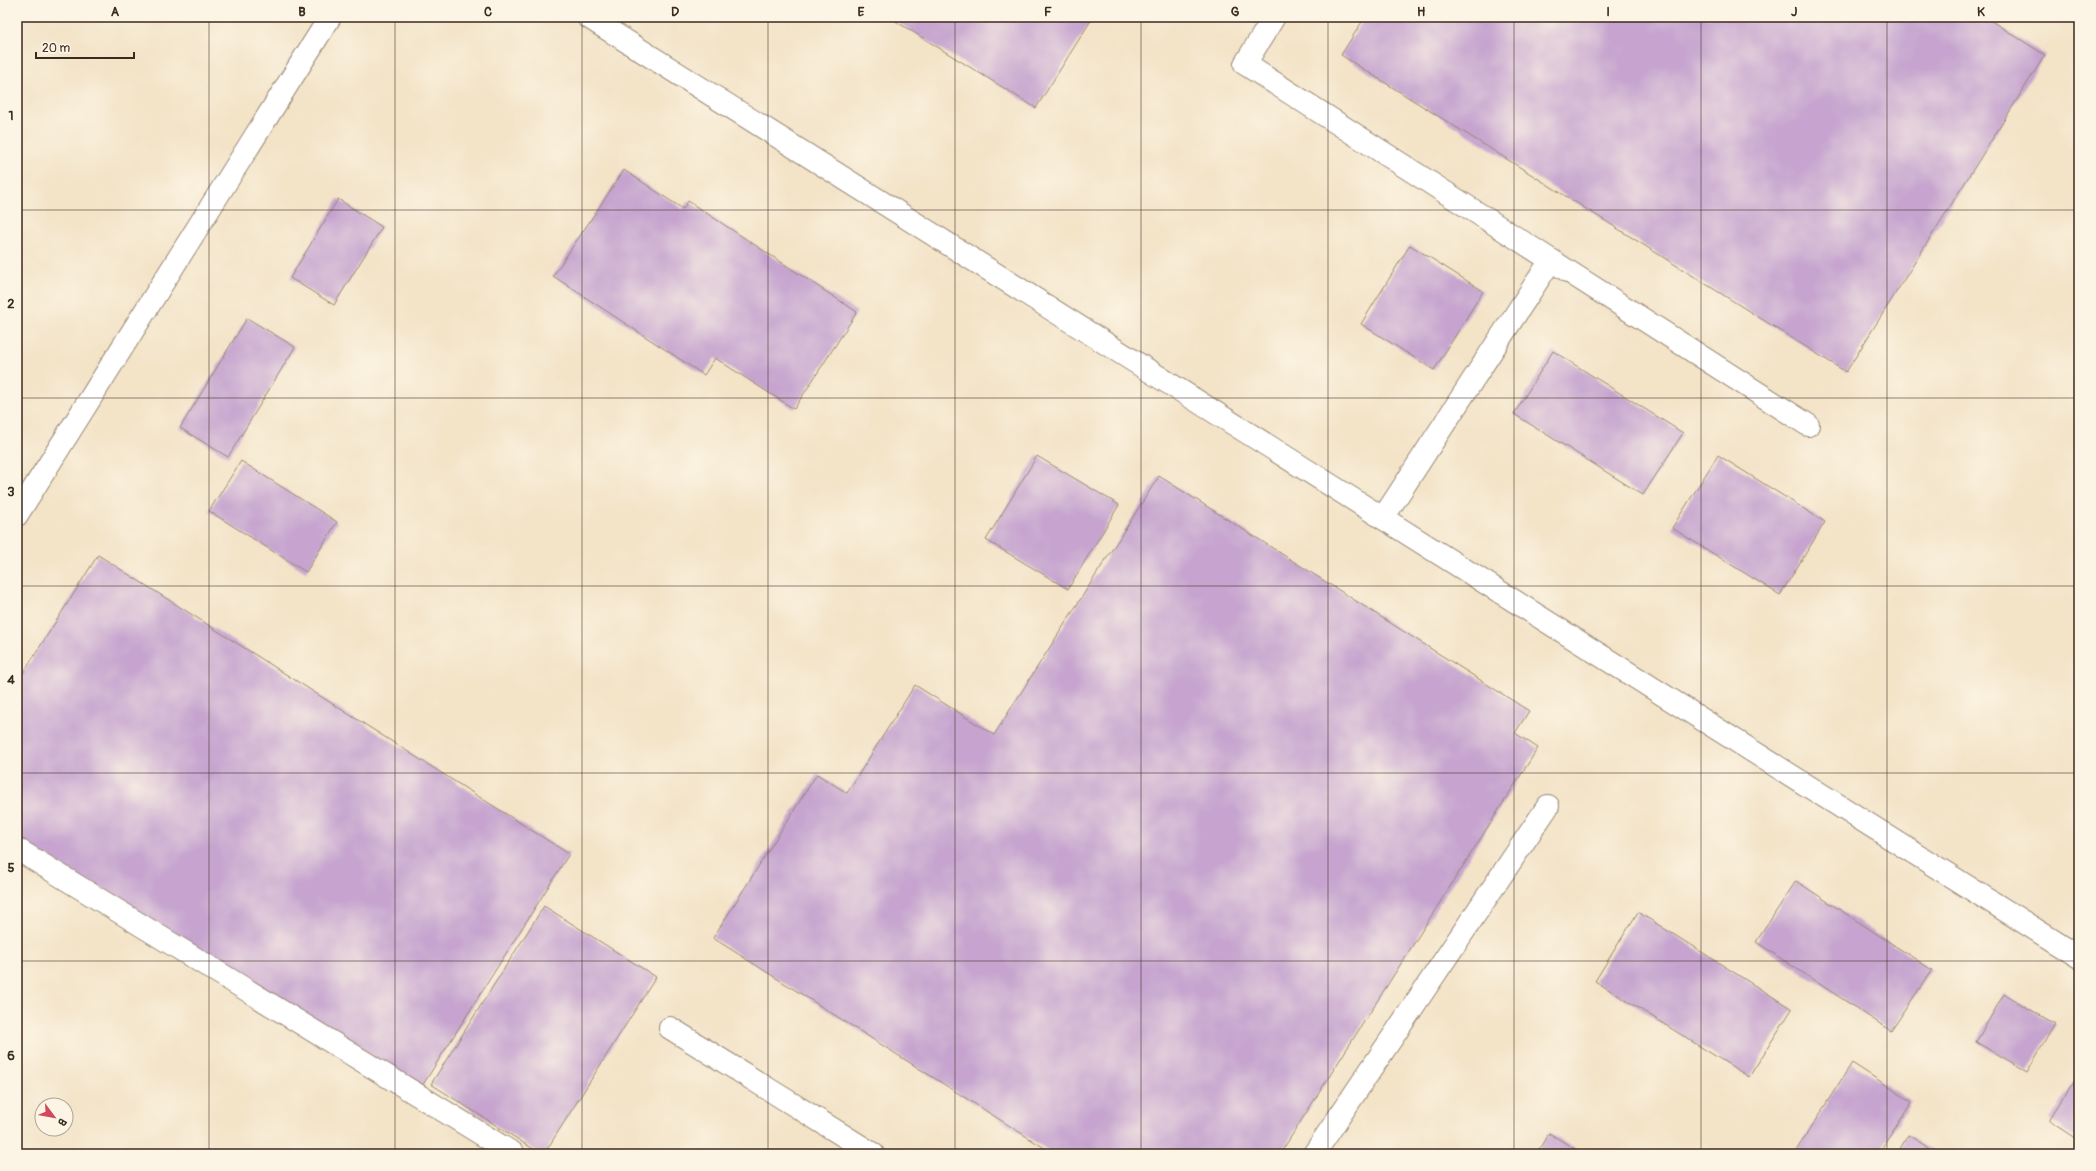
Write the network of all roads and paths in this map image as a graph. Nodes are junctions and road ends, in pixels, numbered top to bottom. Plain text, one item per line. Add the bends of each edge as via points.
1 (330, 17) edge
2 (588, 17) edge
3 (1274, 17) edge
4 (1551, 260) junction
5 (1808, 425) dead end
6 (17, 515) edge
7 (1383, 518) junction
8 (1548, 806) dead end
9 (17, 849) edge
10 (2079, 957) edge
11 (670, 1028) dead end
12 (514, 1154) edge
13 (873, 1154) edge
14 (1314, 1154) edge

1 - 6 street
2 - 7 street
3 - 4 street via 1244,64
4 - 5 street
4 - 7 street
7 - 10 street
8 - 14 street
9 - 12 street
11 - 13 street

